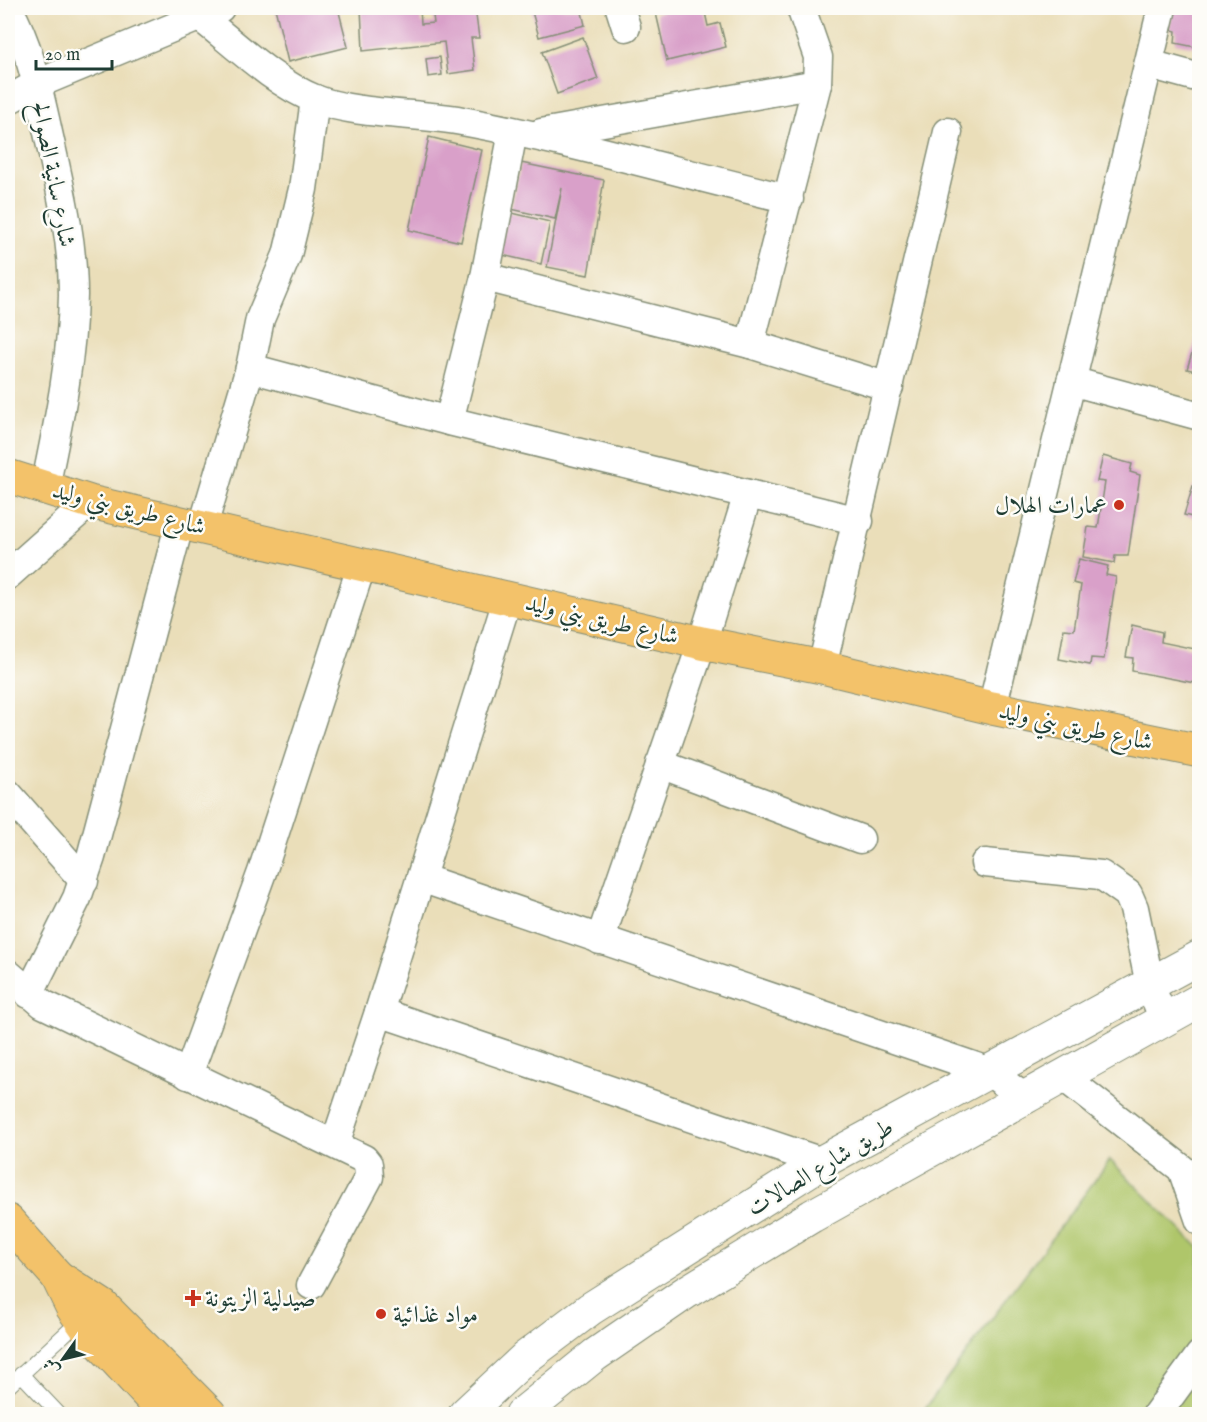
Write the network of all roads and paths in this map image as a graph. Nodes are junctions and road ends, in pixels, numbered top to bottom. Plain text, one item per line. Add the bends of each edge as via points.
1 (8, 8) edge
2 (801, 8) edge
3 (1162, 8) edge
4 (206, 11) edge
5 (1149, 64) junction
6 (1200, 78) edge
7 (37, 84) junction
8 (817, 84) junction
9 (315, 99) junction
10 (8, 100) edge
11 (948, 132) dead end
12 (522, 134) junction
13 (789, 199) junction
14 (485, 277) junction
15 (750, 344) junction
16 (250, 369) junction
17 (1071, 381) junction
18 (889, 387) junction
19 (1200, 416) edge
20 (449, 421) junction
21 (8, 476) edge
22 (45, 488) junction
23 (748, 494) junction
24 (90, 502) junction
25 (859, 520) junction
26 (192, 524) junction
27 (362, 564) junction
28 (8, 575) edge
29 (508, 597) junction
30 (702, 643) junction
31 (822, 667) junction
32 (992, 708) junction
33 (1200, 751) edge
34 (660, 764) junction
35 (8, 794) edge
36 (860, 839) dead end
37 (985, 863) dead end
38 (421, 878) junction
39 (84, 881) junction
40 (600, 940) junction
41 (1200, 957) edge
42 (8, 974) edge
43 (1150, 985) junction
44 (29, 994) junction
45 (1200, 1000) edge
46 (380, 1012) junction
47 (1164, 1020) junction
48 (988, 1071) junction
49 (188, 1075) junction
50 (1064, 1077) junction
51 (1026, 1099) junction
52 (335, 1144) junction
53 (822, 1162) junction
54 (1191, 1177) edge
55 (8, 1221) edge
56 (1200, 1221) edge
57 (57, 1276) junction
58 (311, 1286) dead end
59 (80, 1320) junction
60 (1200, 1355) edge
61 (21, 1374) junction
62 (8, 1387) edge
63 (157, 1412) edge
64 (471, 1412) edge
65 (59, 1414) edge
66 (210, 1414) edge
67 (522, 1414) edge
68 (1157, 1414) edge

1 - 7 street, شارع سانية الصوالح via 18,23
2 - 8 street via 818,57
3 - 5 street
4 - 7 street
4 - 9 street via 272,73
5 - 6 street
5 - 17 street
7 - 10 street
7 - 22 street, شارع سانية الصوالح via 66,214 73,292 66,385
8 - 12 street
8 - 13 street
9 - 12 street
9 - 16 street via 303,189 287,255 260,319
11 - 18 street
12 - 13 street
12 - 14 street
13 - 15 street
14 - 15 street
14 - 20 street
15 - 18 street
16 - 20 street
16 - 26 street
17 - 19 street
17 - 32 street
18 - 25 street
20 - 23 street
21 - 22 main road, شارع طريق بني وليد
22 - 24 main road, شارع طريق بني وليد
23 - 25 street
23 - 30 street
24 - 26 main road, شارع طريق بني وليد
24 - 28 street
25 - 31 street
26 - 27 main road, شارع طريق بني وليد
26 - 39 street
27 - 29 main road, شارع طريق بني وليد
27 - 49 street via 262,872
29 - 30 main road, شارع طريق بني وليد
29 - 38 street
30 - 31 main road, شارع طريق بني وليد
30 - 34 street
31 - 32 main road, شارع طريق بني وليد
32 - 33 main road, شارع طريق بني وليد
34 - 36 street
34 - 40 street
35 - 39 street
37 - 43 street via 1101,875 1117,884 1128,894 1134,908
38 - 40 street
38 - 46 street
39 - 44 street
40 - 48 street
41 - 43 street, طريق شارع الصالات
42 - 44 street
43 - 47 street
43 - 48 street, طريق شارع الصالات
44 - 49 street
45 - 47 street
46 - 52 street
46 - 53 street
47 - 50 street
48 - 51 street
48 - 53 street, طريق شارع الصالات
49 - 52 street
50 - 51 street
50 - 54 street
51 - 67 street via 812,1216 685,1293 595,1355
52 - 58 street via 364,1160 369,1177
53 - 64 street, طريق شارع الصالات via 590,1310 525,1358
54 - 56 street
55 - 57 main road
57 - 59 main road
57 - 66 main road via 103,1306
59 - 61 lane
59 - 63 main road
60 - 68 street
61 - 62 lane
61 - 65 lane

